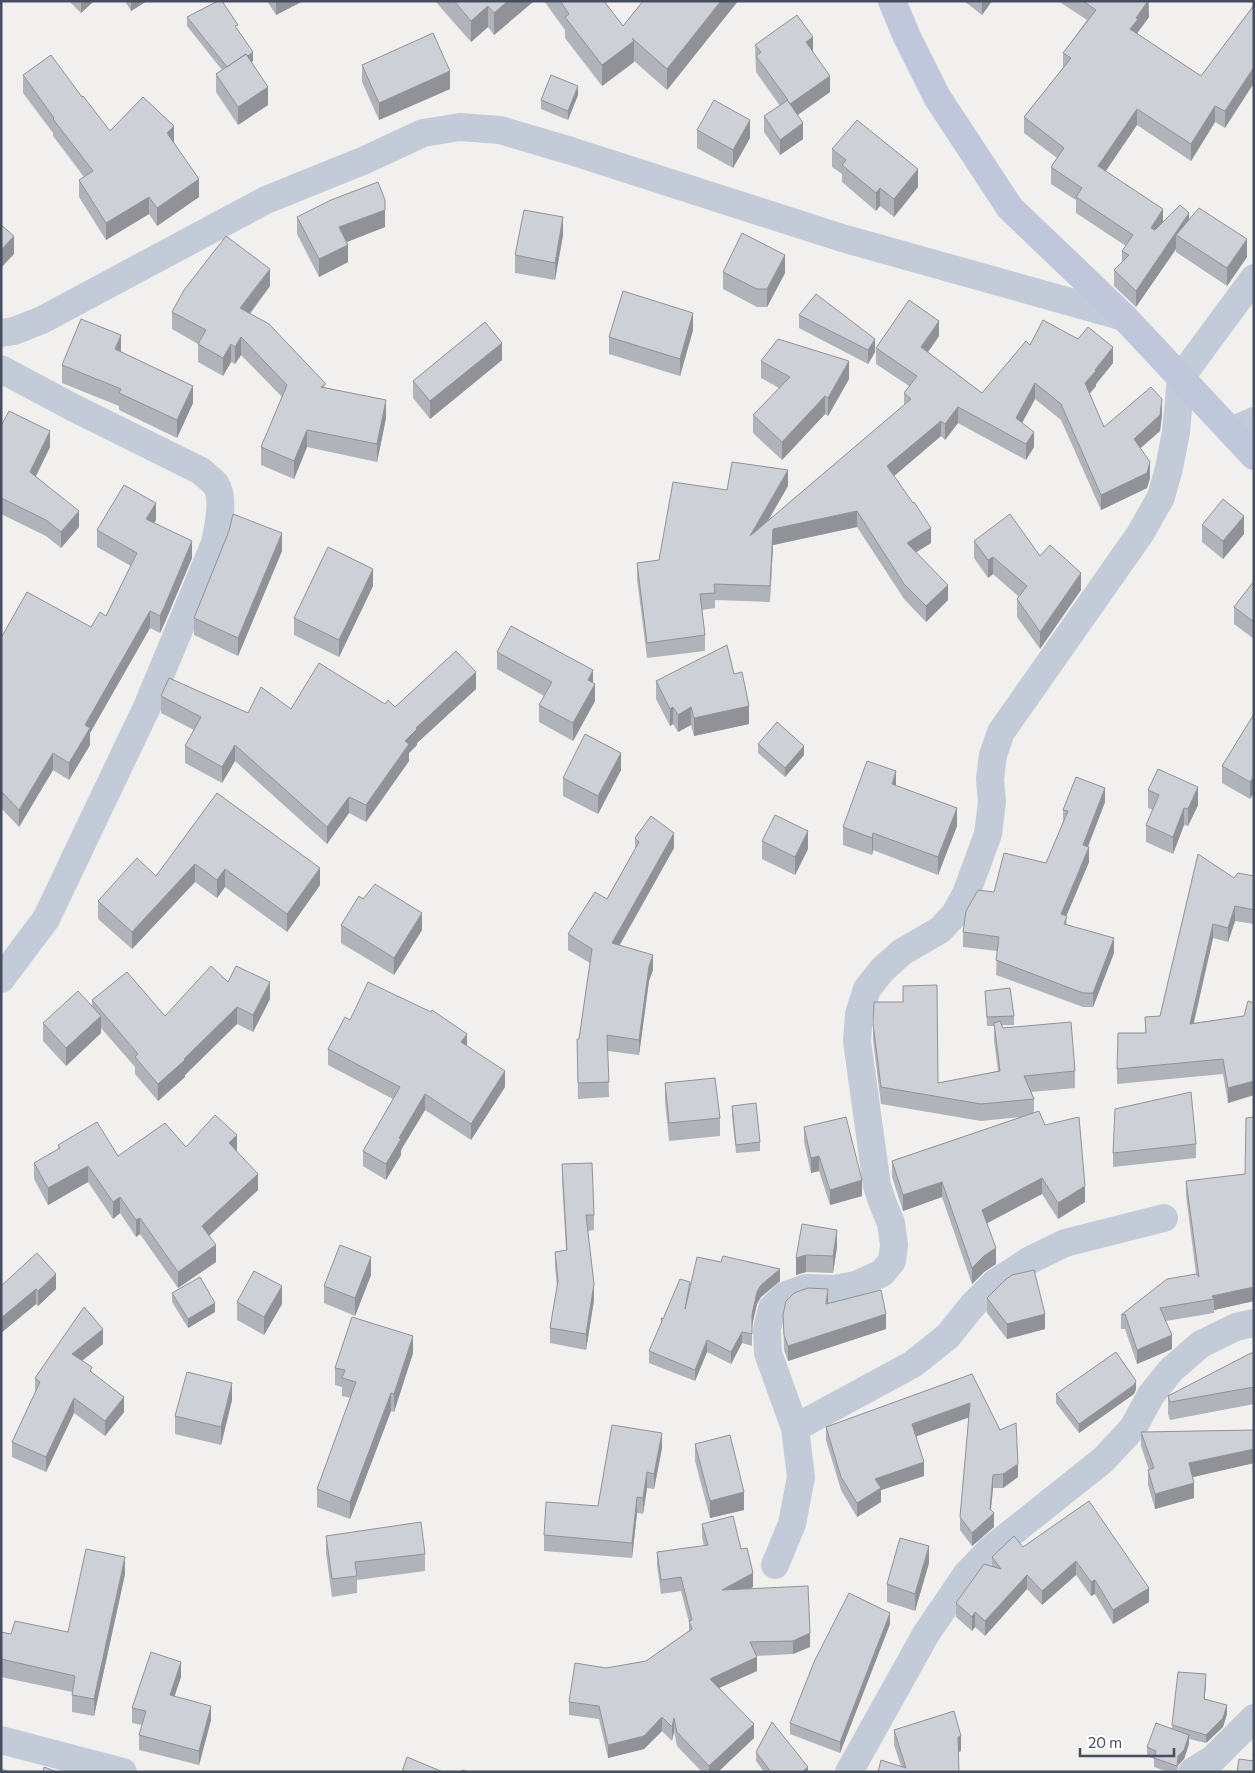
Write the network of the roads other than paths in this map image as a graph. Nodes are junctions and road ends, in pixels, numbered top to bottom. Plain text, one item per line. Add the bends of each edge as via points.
1 (892, 1) edge
2 (1254, 278) edge
3 (1124, 317) junction
4 (1, 333) edge
5 (1, 369) edge
6 (1181, 377) junction
7 (1243, 426) edge
8 (1254, 456) edge
9 (1, 979) edge
10 (1164, 1218) dead end
11 (1254, 1323) edge
12 (795, 1428) junction
13 (775, 1565) dead end
14 (1254, 1718) edge
15 (1, 1740) edge
16 (123, 1772) edge
17 (849, 1772) edge
18 (1192, 1772) edge

1 - 3 street via 937,97 1010,208
2 - 6 street
3 - 4 street via 842,238 500,130 460,127 423,133 266,200 42,320
3 - 6 street
5 - 9 street via 201,472 216,486 220,503 215,543 147,707 46,919
6 - 7 street
6 - 12 street via 1174,441 1161,497 1140,534 1000,732 990,778 992,802 988,834 966,894 955,914 940,930 902,952 866,989 859,1014 857,1041 877,1186 891,1223 892,1262 882,1273 856,1285 834,1289 806,1288 786,1295 772,1308 766,1329 768,1354
7 - 8 street
10 - 12 street via 1065,1243 1030,1260 996,1283 948,1336 913,1364
11 - 17 street via 1236,1327 1201,1344 1171,1370 1151,1395 1133,1428 1103,1460 990,1550 966,1575 926,1634
12 - 13 street via 801,1477 792,1524
14 - 18 street via 1213,1759
15 - 16 street

